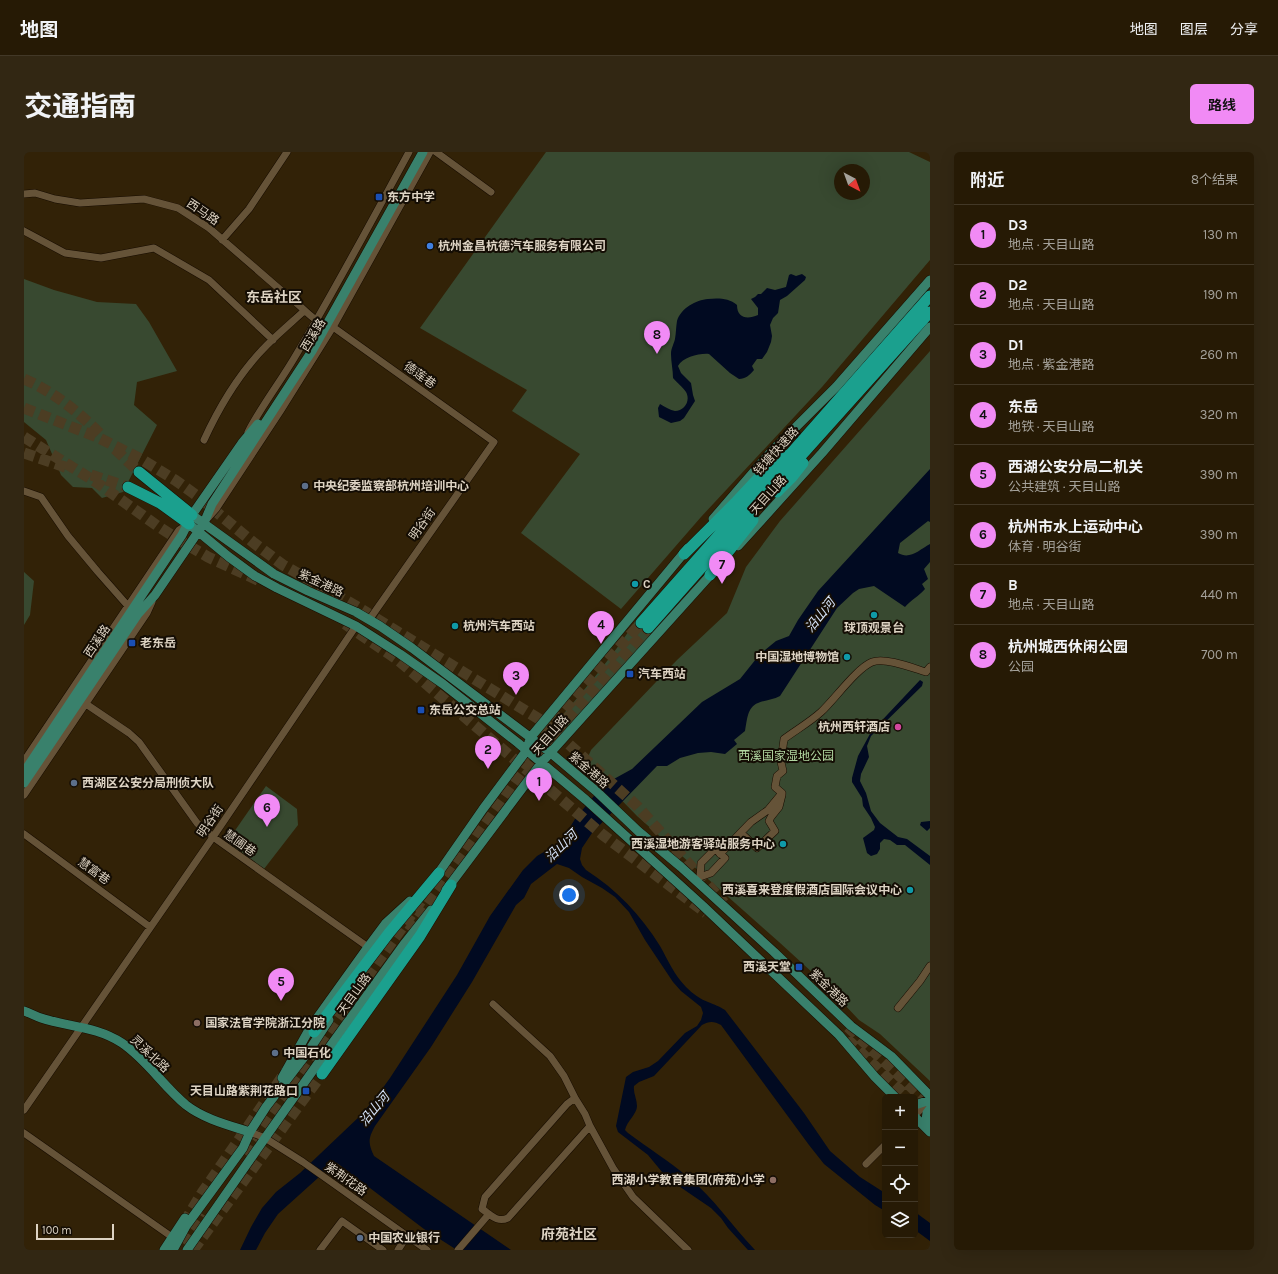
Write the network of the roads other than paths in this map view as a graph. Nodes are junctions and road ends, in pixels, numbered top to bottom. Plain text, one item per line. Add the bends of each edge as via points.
1 (287, 152) edge
2 (410, 152) edge
3 (418, 152) edge
4 (423, 152) edge
5 (430, 152) edge
6 (436, 152) edge
7 (491, 192) dead end
8 (24, 194) edge
9 (24, 232) edge
10 (222, 240) junction
11 (930, 280) edge
12 (930, 296) edge
13 (304, 311) junction
14 (930, 312) edge
15 (316, 320) junction
16 (334, 327) junction
17 (930, 327) edge
18 (273, 340) junction
19 (843, 402) junction
20 (204, 440) dead end
21 (494, 442) joint
22 (242, 443) junction
23 (139, 472) tunnel mouth
24 (128, 487) tunnel mouth
25 (24, 490) edge
26 (191, 519) junction
27 (204, 523) junction
28 (198, 532) junction
29 (684, 554) junction
30 (710, 575) junction
31 (155, 595) junction
32 (128, 606) junction
33 (369, 620) junction
34 (356, 626) junction
35 (645, 626) tunnel mouth
36 (930, 667) edge
37 (86, 704) junction
38 (530, 738) junction
39 (527, 750) junction
40 (551, 753) junction
41 (24, 761) edge
42 (542, 762) junction
43 (24, 772) edge
44 (24, 783) edge
45 (782, 793) junction
46 (24, 795) edge
47 (741, 833) junction
48 (24, 834) edge
49 (213, 838) junction
50 (720, 854) dead end
51 (440, 873) junction
52 (451, 885) junction
53 (150, 927) junction
54 (368, 947) junction
55 (930, 966) edge
56 (493, 1004) dead end
57 (898, 1008) dead end
58 (24, 1011) edge
59 (81, 1027) junction
60 (314, 1032) dead end
61 (858, 1058) junction
62 (322, 1074) tunnel mouth
63 (892, 1094) edge
64 (897, 1094) edge
65 (930, 1096) edge
66 (575, 1098) junction
67 (930, 1100) edge
68 (918, 1104) edge
69 (266, 1107) junction
70 (930, 1109) edge
71 (24, 1110) edge
72 (918, 1113) edge
73 (918, 1119) edge
74 (590, 1126) junction
75 (930, 1126) edge
76 (250, 1132) junction
77 (930, 1132) edge
78 (24, 1134) edge
79 (265, 1138) junction
80 (882, 1148) edge
81 (866, 1164) dead end
82 (489, 1214) junction
83 (407, 1236) junction
84 (172, 1237) junction
85 (419, 1248) edge
86 (459, 1249) edge
87 (164, 1250) edge
88 (173, 1250) edge
89 (187, 1250) edge
90 (320, 1250) edge
91 (383, 1250) edge
92 (398, 1250) edge
93 (427, 1250) edge
94 (688, 1250) edge

1 - 10 street via 249,209
2 - 15 street, 西溪路
3 - 22 main road, 西溪路 via 292,374
4 - 27 main road, 西溪路 via 312,351 212,504
5 - 16 street, 西溪路
6 - 7 street
8 - 10 street, 西马路 via 35,193 80,203 144,199 178,208 209,228
9 - 18 street via 64,253 101,258 154,248 209,280
10 - 13 street, 西马路 via 294,299
11 - 29 main road, 天目山路 via 836,387 770,454
12 - 19 highway, 钱塘快速路
13 - 15 street, 西马路
13 - 18 street
14 - 19 highway, 钱塘快速路
15 - 22 street, 西溪路
16 - 21 street, 德莲巷
16 - 27 street, 西溪路 via 220,503
17 - 30 main road, 天目山路 via 793,486
18 - 20 street via 238,380 216,413
19 - 29 highway via 808,427
19 - 30 highway via 792,478 765,505
19 - 35 highway, 钱塘快速路 via 751,511
21 - 33 street, 明谷街
22 - 26 main road, 西溪路
23 - 26 highway
24 - 26 highway
25 - 32 street via 41,497 68,536
26 - 27 main road, 紫金港路
26 - 28 main road, 紫金港路
26 - 32 street, 西溪路 via 179,530
26 - 43 main road, 西溪路
27 - 28 main road, 西溪路
27 - 33 main road, 紫金港路 via 274,574
28 - 31 main road, 西溪路
28 - 34 main road, 紫金港路 via 255,576
29 - 38 main road, 天目山路
30 - 40 main road, 天目山路
31 - 37 street, 西溪路 via 147,613
31 - 44 main road, 西溪路 via 138,614
32 - 41 street, 西溪路
33 - 38 main road, 紫金港路 via 412,648
34 - 39 main road, 紫金港路 via 443,684
34 - 49 street, 明谷街
36 - 45 street via 926,672 880,660 861,670 821,712 784,739 781,762 783,771 777,776 775,787
37 - 46 street, 西溪路
37 - 49 street, 慧圃巷 via 139,742 198,823
38 - 39 main road, 天目山路
38 - 40 main road, 紫金港路
39 - 42 main road, 紫金港路
39 - 51 main road, 天目山路
40 - 42 main road, 天目山路
40 - 65 main road, 紫金港路 via 681,867 851,1026 891,1056
42 - 52 main road, 天目山路
42 - 61 main road, 紫金港路 via 703,906 839,1035
45 - 47 street via 768,810
45 - 47 street via 779,807 769,822 776,831 757,848
47 - 50 street
48 - 53 street, 慧富巷
49 - 53 street, 明谷街
49 - 54 street, 慧圃巷
51 - 54 main road, 天目山路 via 386,923
51 - 60 highway via 388,933
51 - 69 main road, 天目山路
52 - 62 highway via 420,936
52 - 79 main road, 天目山路 via 405,943
53 - 59 street, 明谷街
54 - 69 main road, 天目山路 via 310,1028
55 - 57 street
56 - 66 street via 550,1056
58 - 59 main road, 灵溪北路
59 - 71 street, 明谷街
59 - 76 main road, 灵溪北路 via 121,1043 192,1109 220,1123
61 - 63 main road, 紫金港路
61 - 64 main road
66 - 74 street
66 - 82 street via 485,1197 482,1209
67 - 68 main road
67 - 72 street
69 - 76 main road, 天目山路
70 - 75 main road via 926,1117
73 - 77 main road
74 - 82 street via 508,1218 495,1219
74 - 94 street via 613,1168 633,1197
76 - 79 street, 紫荆花路
76 - 84 main road via 236,1147
76 - 88 main road, 天目山路 via 243,1148 186,1226
78 - 84 street
79 - 83 street, 紫荆花路
79 - 89 main road, 天目山路
80 - 81 street
82 - 86 street
83 - 85 street, 紫荆花路
83 - 92 street
84 - 87 main road
85 - 93 street, 紫荆花路
90 - 91 street via 342,1221

